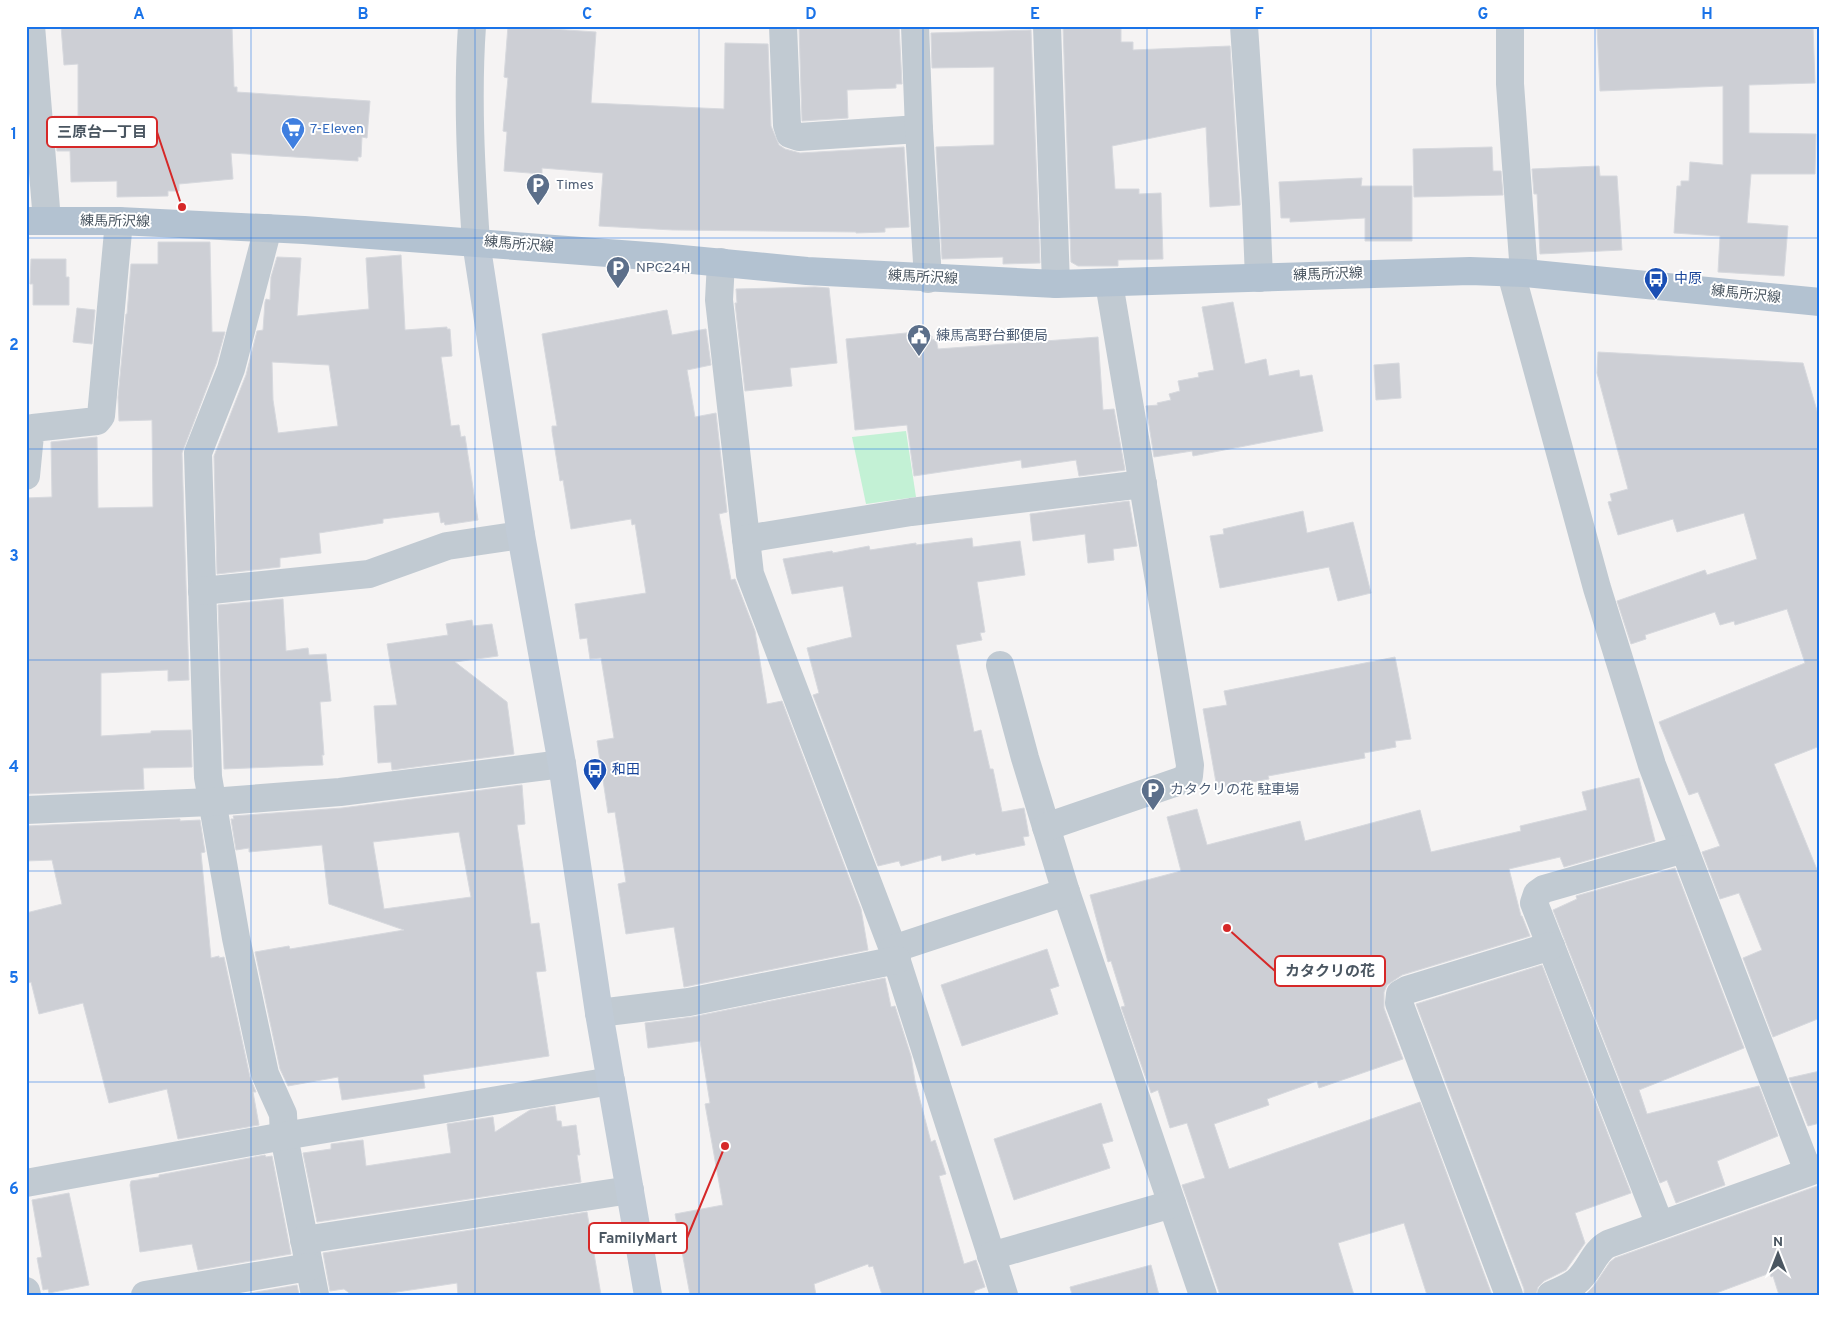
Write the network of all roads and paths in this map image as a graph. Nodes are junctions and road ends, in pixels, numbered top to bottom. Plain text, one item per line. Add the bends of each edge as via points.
1 (31, 26) edge
2 (472, 26) edge
3 (783, 26) edge
4 (915, 26) edge
5 (1047, 26) edge
6 (1244, 26) edge
7 (1510, 26) edge
8 (919, 129) junction
9 (36, 221) edge
10 (120, 221) junction
11 (268, 228) junction
12 (476, 242) junction
13 (722, 262) junction
14 (1517, 273) junction
15 (928, 278) junction
16 (1259, 278) junction
17 (1109, 283) junction
18 (1056, 284) junction
19 (1820, 302) edge
20 (26, 476) edge
21 (1143, 484) junction
22 (521, 535) junction
23 (746, 539) junction
24 (202, 590) junction
25 (1000, 665) dead end
26 (562, 764) junction
27 (211, 802) junction
28 (26, 810) edge
29 (1046, 827) junction
30 (1684, 849) junction
31 (1066, 892) junction
32 (1551, 946) junction
33 (895, 955) junction
34 (600, 1013) junction
35 (611, 1081) junction
36 (284, 1136) junction
37 (1814, 1170) edge
38 (26, 1183) edge
39 (630, 1190) junction
40 (1172, 1204) junction
41 (1660, 1224) junction
42 (304, 1240) junction
43 (991, 1256) junction
44 (309, 1267) junction
45 (26, 1291) edge
46 (27, 1295) edge
47 (145, 1295) edge
48 (315, 1295) edge
49 (648, 1295) edge
50 (1004, 1295) edge
51 (1203, 1295) edge
52 (1509, 1295) edge
53 (1551, 1295) edge

1 - 9 street
2 - 12 street via 470,165
3 - 8 street via 786,125 790,134 799,137
4 - 8 street
5 - 18 street
6 - 16 street
7 - 14 street
8 - 15 street
9 - 10 main road, 練馬所沢線
10 - 11 main road, 練馬所沢線
10 - 20 street via 102,416 97,421 33,428
11 - 12 main road, 練馬所沢線
11 - 24 street via 231,369 198,453
12 - 13 main road, 練馬所沢線
12 - 22 street
13 - 15 main road, 練馬所沢線
13 - 23 street via 719,300
14 - 16 main road, 練馬所沢線 via 1470,271
14 - 19 main road, 練馬所沢線
14 - 30 street via 1597,588 1652,765
15 - 18 main road, 練馬所沢線
16 - 17 main road, 練馬所沢線
17 - 18 main road, 練馬所沢線
17 - 21 street
21 - 23 street via 911,512
21 - 29 street via 1190,766 1189,776
22 - 24 street via 447,546 369,574
22 - 26 street
23 - 33 street via 750,574
24 - 27 street
25 - 29 street
26 - 27 street via 340,792
26 - 34 street
27 - 28 street
27 - 36 street via 265,1074 283,1114
29 - 31 street
30 - 32 street via 1544,889 1537,894 1534,903
30 - 37 street
31 - 33 street
31 - 40 street
32 - 41 street
32 - 52 street via 1400,994 1399,1003
33 - 34 street via 689,1002
33 - 43 street
34 - 35 street
35 - 36 street
35 - 39 street
36 - 38 street
36 - 42 street
37 - 41 street
39 - 42 street
39 - 49 street
40 - 43 street
40 - 51 street
41 - 53 street via 1599,1249 1576,1282
42 - 44 street
43 - 50 street
44 - 47 street
44 - 48 street
45 - 46 street

